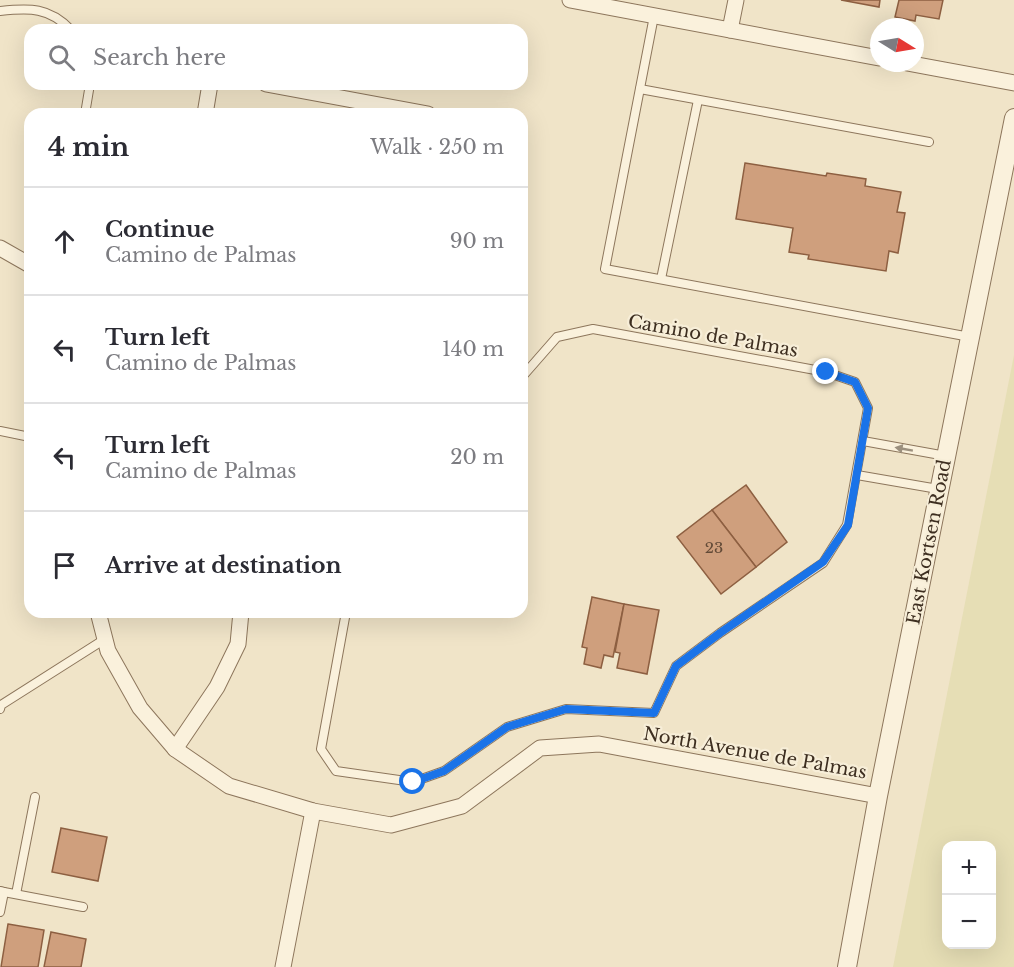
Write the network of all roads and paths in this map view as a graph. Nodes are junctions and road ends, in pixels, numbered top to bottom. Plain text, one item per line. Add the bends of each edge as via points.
1 (570, 0) edge
2 (736, 0) edge
3 (0, 11) edge
4 (654, 16) junction
5 (65, 24) edge
6 (730, 30) junction
7 (870, 56) edge
8 (924, 66) edge
9 (1014, 83) edge
10 (640, 89) junction
11 (89, 90) edge
12 (209, 90) edge
13 (298, 90) edge
14 (698, 99) junction
15 (86, 108) edge
16 (206, 108) edge
17 (396, 108) edge
18 (1014, 118) edge
19 (929, 142) dead end
20 (0, 248) edge
21 (24, 260) edge
22 (661, 279) junction
23 (970, 337) junction
24 (528, 370) edge
25 (0, 431) edge
26 (24, 436) edge
27 (863, 441) junction
28 (946, 456) junction
29 (857, 475) junction
30 (939, 489) junction
31 (100, 618) edge
32 (240, 618) edge
33 (345, 618) edge
34 (105, 639) junction
35 (0, 709) edge
36 (175, 749) junction
37 (34, 796) dead end
38 (878, 796) junction
39 (313, 812) junction
40 (2, 891) edge
41 (16, 894) junction
42 (84, 907) dead end
43 (0, 912) edge
44 (283, 967) edge
45 (847, 967) edge

1 - 4 street
2 - 6 street
3 - 5 lane via 31,8
4 - 6 street
4 - 10 lane
6 - 7 street
8 - 9 street
10 - 14 lane
10 - 22 lane via 605,269
11 - 15 lane
12 - 16 street
13 - 17 street
14 - 19 lane
14 - 22 lane
18 - 23 street, East Kortsen Road
20 - 21 street
22 - 23 lane
23 - 28 street, East Kortsen Road
24 - 27 lane, Camino de Palmas via 557,336 592,329 826,372 855,382 868,408
25 - 26 lane
28 -> 27 lane
27 - 29 lane, Camino de Palmas
28 - 30 street, East Kortsen Road
29 - 30 lane
29 - 33 lane, Camino de Palmas via 848,525 823,562 676,666 654,713 566,709 507,727 444,771 413,782 336,771 321,749
30 - 38 street, East Kortsen Road
31 - 34 street, North Avenue de Palmas
32 - 36 street via 238,644 217,687
34 - 35 lane
34 - 36 street, North Avenue de Palmas via 140,708
36 - 39 street, North Avenue de Palmas via 229,786
37 - 41 lane
38 - 39 street, North Avenue de Palmas via 599,744 540,748 462,806 391,825
38 - 45 street, East Kortsen Road
39 - 44 street
40 - 41 lane
40 - 43 lane
41 - 42 lane

